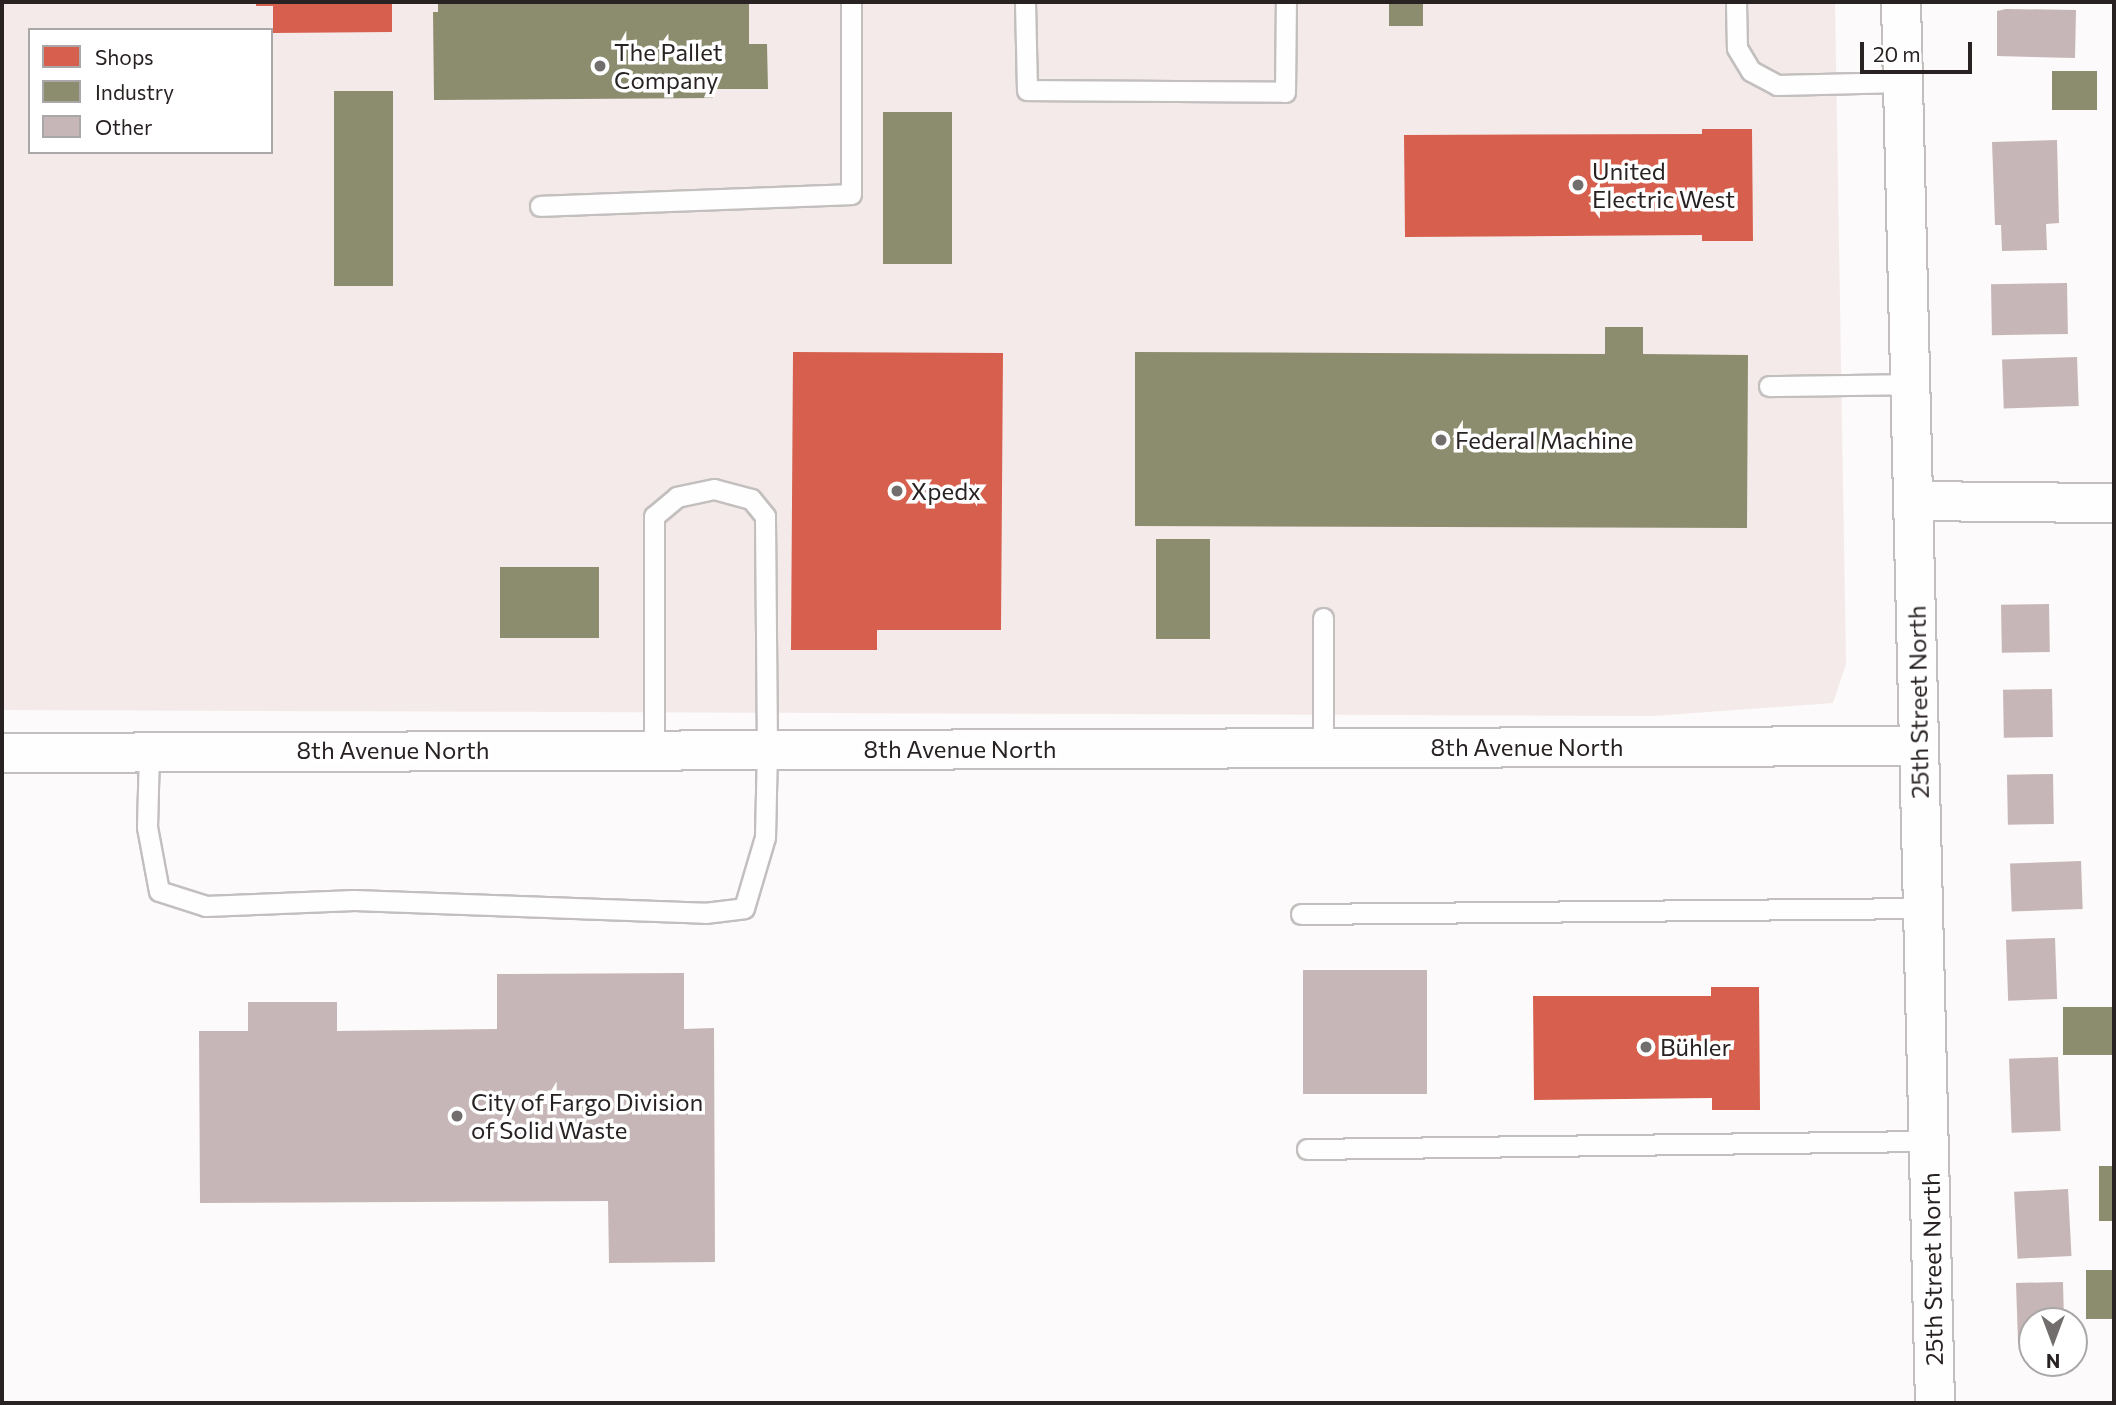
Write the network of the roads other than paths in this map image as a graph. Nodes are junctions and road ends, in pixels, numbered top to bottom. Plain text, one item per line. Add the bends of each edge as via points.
1 (851, 2) edge
2 (1025, 2) edge
3 (1286, 2) edge
4 (1736, 2) edge
5 (1901, 2) edge
6 (1903, 82) junction
7 (540, 206) dead end
8 (1910, 384) junction
9 (1769, 386) dead end
10 (1913, 501) junction
11 (2114, 503) edge
12 (1323, 618) dead end
13 (1919, 746) junction
14 (1323, 748) junction
15 (767, 749) junction
16 (654, 750) junction
17 (149, 751) junction
18 (2, 753) edge
19 (1923, 908) junction
20 (1301, 914) dead end
21 (1929, 1141) junction
22 (1307, 1149) dead end
23 (1935, 1403) edge

1 - 7 lane via 851,194
2 - 3 lane via 1027,90 1271,92 1285,92
4 - 6 lane via 1737,48 1751,71 1777,85
5 - 6 street, 25th Street North
6 - 8 street, 25th Street North
8 - 9 lane
8 - 10 street, 25th Street North
10 - 11 street
10 - 13 street, 25th Street North
12 - 14 lane
13 - 14 street, 8th Avenue North
13 - 19 street, 25th Street North
14 - 15 street, 8th Avenue North
15 - 16 street, 8th Avenue North
15 - 16 lane via 765,516 751,499 713,489 677,497 654,516
15 - 17 lane via 765,837 744,908 705,913 354,900 206,906 159,891 148,827
16 - 17 street, 8th Avenue North
17 - 18 street, 8th Avenue North
19 - 20 lane
19 - 21 street, 25th Street North
21 - 22 lane
21 - 23 street, 25th Street North

